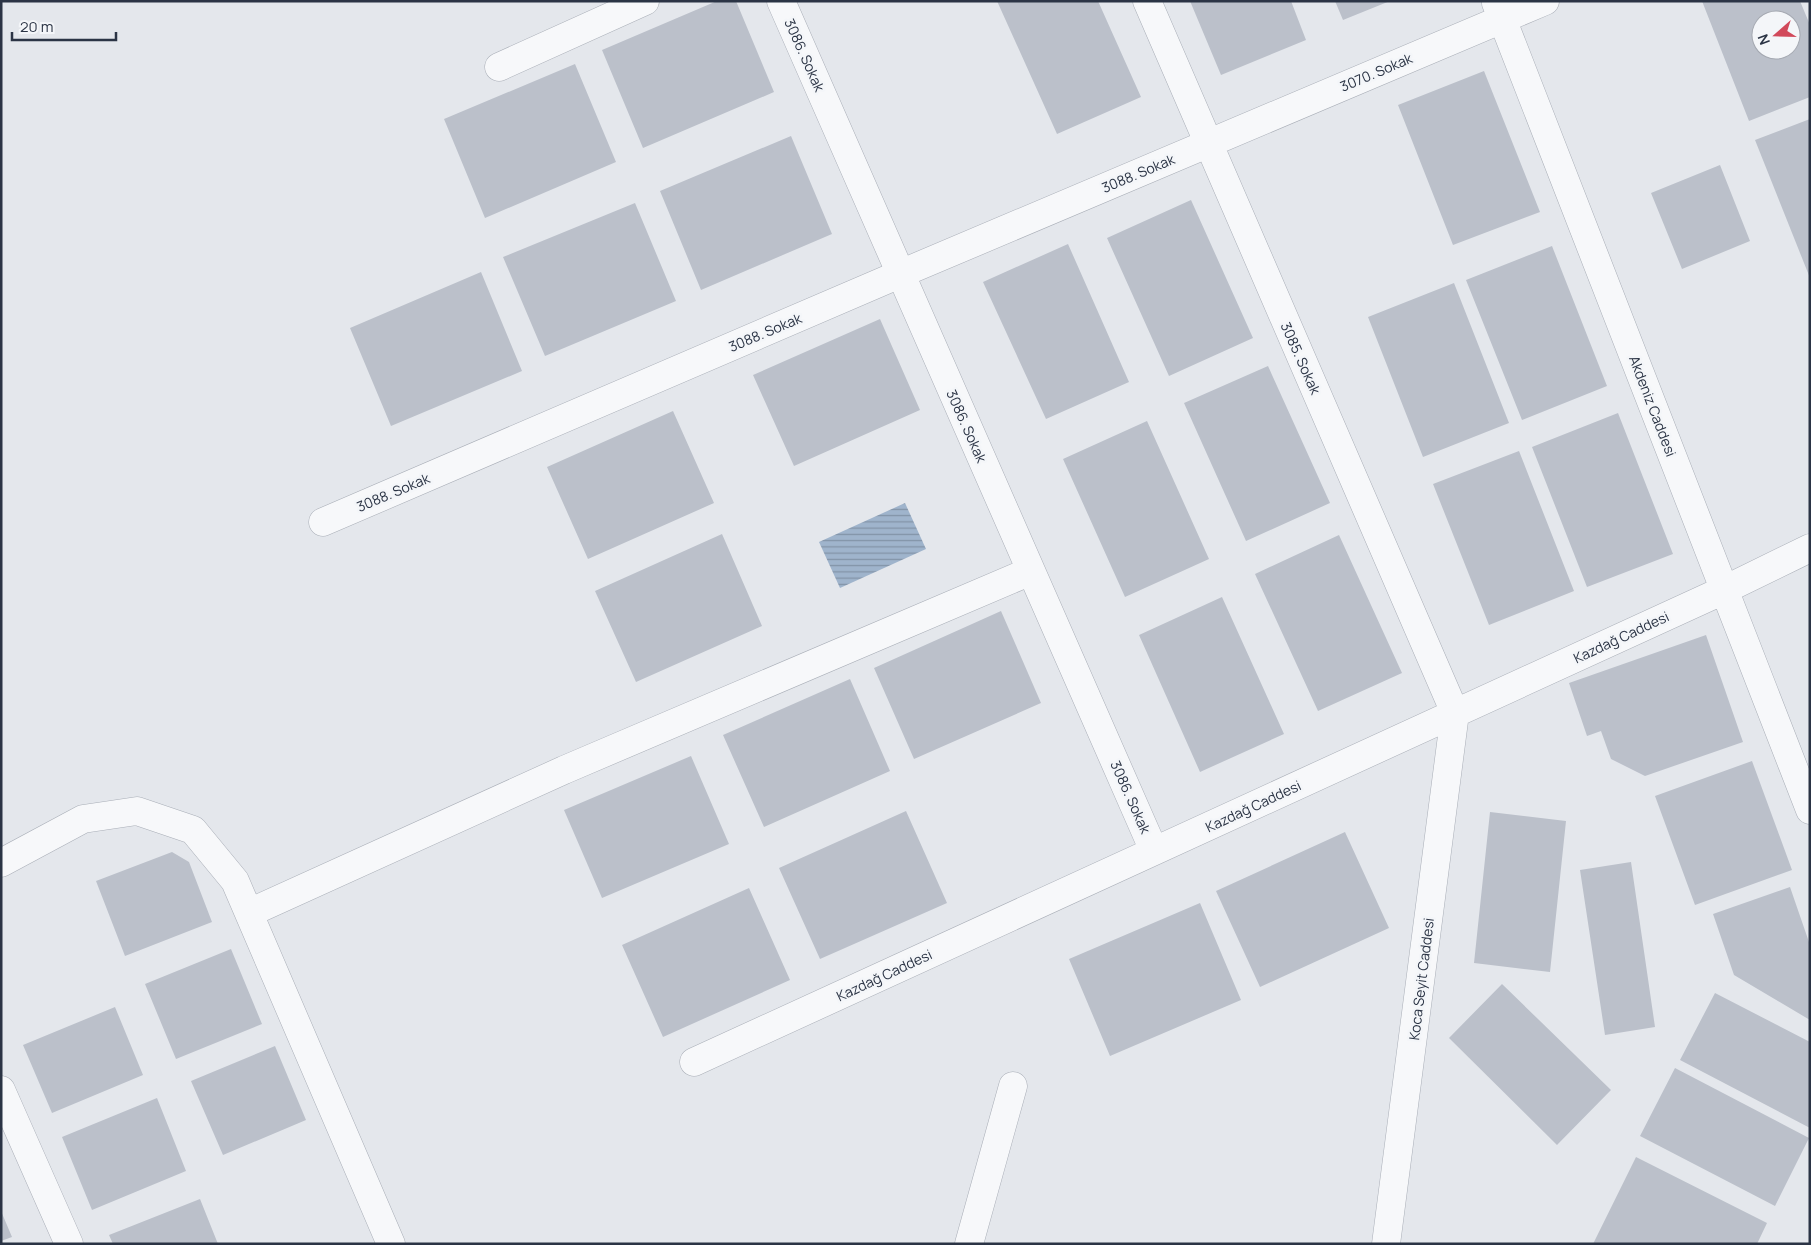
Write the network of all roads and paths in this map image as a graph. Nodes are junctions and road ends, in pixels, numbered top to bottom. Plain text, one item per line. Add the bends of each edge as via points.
1 (645, 1) edge
2 (781, 1) edge
3 (1147, 1) edge
4 (1545, 1) edge
5 (1499, 10) edge
6 (499, 67) dead end
7 (1208, 144) junction
8 (900, 274) junction
9 (323, 522) dead end
10 (1810, 548) edge
11 (1031, 571) junction
12 (1724, 590) junction
13 (1455, 713) junction
14 (1810, 810) edge
15 (1154, 851) junction
16 (1, 863) edge
17 (249, 913) junction
18 (694, 1062) dead end
19 (1013, 1086) dead end
20 (1, 1090) edge
21 (69, 1244) edge
22 (391, 1244) edge
23 (969, 1244) edge
24 (1386, 1244) edge

1 - 6 street
2 - 8 street, 3086. Sokak
3 - 7 street, 3085. Sokak
4 - 5 street, 3070. Sokak
5 - 7 street, 3070. Sokak
5 - 12 street, Akdeniz Caddesi
7 - 8 street, 3088. Sokak
7 - 13 street, 3085. Sokak
8 - 9 street, 3088. Sokak
8 - 11 street, 3086. Sokak
10 - 12 street, Kazdağ Caddesi
11 - 15 street, 3086. Sokak
11 - 17 street via 564,770
12 - 13 street, Kazdağ Caddesi
12 - 14 street, Akdeniz Caddesi
13 - 15 street, Kazdağ Caddesi
13 - 24 street, Koca Seyit Caddesi
15 - 18 street, Kazdağ Caddesi
16 - 17 street via 83,819 137,811 192,830 236,881
17 - 22 street
19 - 23 street
20 - 21 street

